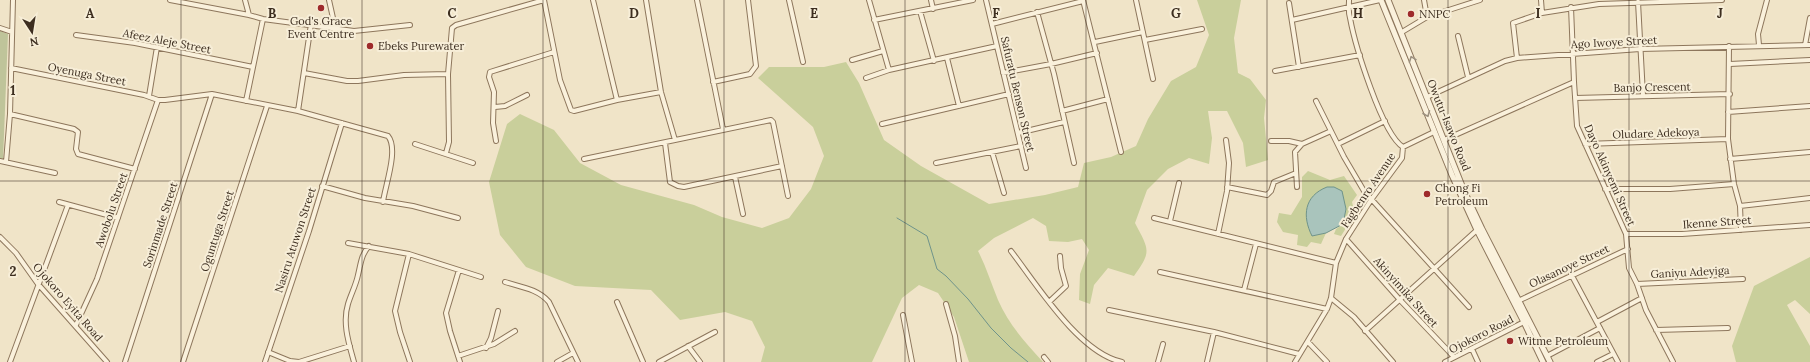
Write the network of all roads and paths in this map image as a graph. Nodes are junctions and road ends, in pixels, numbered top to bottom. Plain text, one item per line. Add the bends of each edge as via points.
1 (13, 0) edge
2 (170, 0) edge
3 (246, 0) edge
4 (329, 0) edge
5 (544, 0) edge
6 (594, 0) edge
7 (646, 0) edge
8 (697, 0) edge
9 (748, 0) edge
10 (789, 0) edge
11 (870, 0) edge
12 (931, 0) edge
13 (973, 0) edge
14 (986, 0) edge
15 (1083, 0) edge
16 (1136, 0) edge
17 (1349, 0) edge
18 (1379, 0) edge
19 (1388, 0) edge
20 (1424, 0) edge
21 (1541, 0) edge
22 (1658, 0) edge
23 (1722, 0) edge
24 (1767, 0) edge
25 (1478, 1) edge
26 (1638, 2) junction
27 (1289, 3) dead end
28 (1571, 7) junction
29 (1349, 8) junction
30 (933, 9) junction
31 (920, 11) junction
32 (1037, 12) junction
33 (1542, 12) junction
34 (249, 15) junction
35 (1427, 17) junction
36 (1810, 18) edge
37 (263, 19) junction
38 (874, 20) junction
39 (1292, 20) junction
40 (311, 24) junction
41 (410, 24) dead end
42 (992, 24) junction
43 (0, 28) edge
44 (335, 28) junction
45 (1202, 29) dead end
46 (12, 32) junction
47 (1143, 32) junction
48 (1402, 32) junction
49 (76, 35) dead end
50 (1458, 36) dead end
51 (1145, 40) junction
52 (1094, 42) junction
53 (1759, 45) junction
54 (1808, 45) edge
55 (997, 46) junction
56 (1730, 46) junction
57 (157, 47) junction
58 (1640, 49) junction
59 (883, 51) junction
60 (554, 52) junction
61 (1573, 52) junction
62 (1097, 53) junction
63 (1360, 55) junction
64 (947, 58) junction
65 (1517, 58) junction
66 (852, 60) dead end
67 (1810, 60) edge
68 (934, 61) junction
69 (803, 62) dead end
70 (1051, 64) junction
71 (1730, 64) junction
72 (253, 67) junction
73 (1299, 67) junction
74 (11, 68) junction
75 (889, 70) junction
76 (1275, 71) dead end
77 (304, 73) junction
78 (1003, 73) junction
79 (448, 74) junction
80 (1468, 77) junction
81 (866, 78) dead end
82 (1153, 79) dead end
83 (713, 82) junction
84 (1574, 82) junction
85 (661, 92) junction
86 (212, 94) junction
87 (1009, 94) junction
88 (1730, 94) junction
89 (527, 95) dead end
90 (1643, 95) junction
91 (149, 96) junction
92 (1426, 97) junction
93 (1575, 98) junction
94 (1108, 99) junction
95 (158, 100) junction
96 (616, 100) junction
97 (246, 101) junction
98 (1316, 101) dead end
99 (267, 106) junction
100 (959, 106) junction
101 (1810, 106) edge
102 (495, 108) junction
103 (298, 111) junction
104 (1062, 111) junction
105 (1728, 112) junction
106 (10, 114) junction
107 (1385, 121) junction
108 (1064, 122) junction
109 (342, 123) junction
110 (882, 124) dead end
111 (723, 129) junction
112 (1332, 131) junction
113 (1434, 132) junction
114 (1018, 133) junction
115 (1728, 138) junction
116 (675, 140) junction
117 (1226, 140) dead end
118 (1444, 140) junction
119 (496, 141) dead end
120 (1271, 141) dead end
121 (664, 143) junction
122 (415, 144) dead end
123 (1302, 144) junction
124 (1338, 144) junction
125 (1585, 144) junction
126 (1021, 146) junction
127 (1403, 147) junction
128 (992, 152) junction
129 (1121, 152) dead end
130 (1810, 152) edge
131 (446, 153) junction
132 (584, 159) dead end
133 (1730, 159) junction
134 (0, 161) edge
135 (6, 162) junction
136 (473, 163) dead end
137 (936, 163) dead end
138 (1074, 163) dead end
139 (782, 166) junction
140 (1026, 168) dead end
141 (135, 169) junction
142 (56, 173) dead end
143 (1296, 173) junction
144 (735, 177) junction
145 (1179, 183) dead end
146 (1734, 184) junction
147 (322, 186) junction
148 (1297, 187) dead end
149 (1227, 188) junction
150 (1605, 189) junction
151 (1004, 193) dead end
152 (788, 196) dead end
153 (1810, 198) edge
154 (1371, 200) junction
155 (59, 202) dead end
156 (383, 202) junction
157 (68, 206) junction
158 (1740, 206) junction
159 (743, 214) dead end
160 (118, 218) junction
161 (458, 218) dead end
162 (1154, 218) dead end
163 (1170, 221) junction
164 (1810, 225) edge
165 (1476, 230) junction
166 (1740, 230) junction
167 (1218, 234) junction
168 (1626, 234) junction
169 (0, 238) edge
170 (1346, 239) junction
171 (348, 243) dead end
172 (1256, 244) junction
173 (369, 246) junction
174 (1628, 249) junction
175 (1011, 251) dead end
176 (409, 254) junction
177 (1060, 256) dead end
178 (1336, 263) junction
179 (1434, 268) junction
180 (459, 270) junction
181 (1160, 272) dead end
182 (1571, 274) junction
183 (481, 277) dead end
184 (1743, 279) dead end
185 (506, 282) dead end
186 (38, 284) junction
187 (1638, 284) junction
188 (1244, 290) junction
189 (1331, 298) junction
190 (1642, 298) junction
191 (1400, 300) junction
192 (1518, 301) junction
193 (617, 302) dead end
194 (1049, 302) junction
195 (946, 304) dead end
196 (1469, 307) dead end
197 (1327, 309) junction
198 (1109, 310) dead end
199 (498, 311) dead end
200 (903, 315) dead end
201 (1524, 322) junction
202 (1597, 322) junction
203 (76, 325) junction
204 (1600, 328) junction
205 (1728, 328) dead end
206 (515, 330) dead end
207 (1656, 330) junction
208 (1365, 331) junction
209 (715, 332) dead end
210 (1214, 332) junction
211 (1308, 342) junction
212 (1163, 344) dead end
213 (350, 346) junction
214 (688, 346) junction
215 (486, 348) junction
216 (1472, 349) junction
217 (268, 352) junction
218 (573, 354) junction
219 (1299, 354) junction
220 (1614, 354) junction
221 (458, 356) junction
222 (1547, 356) junction
223 (1044, 357) dead end
224 (1454, 358) junction
225 (10, 362) edge
226 (107, 362) edge
227 (125, 362) edge
228 (183, 362) edge
229 (265, 362) edge
230 (354, 362) edge
231 (410, 362) edge
232 (460, 362) edge
233 (557, 362) edge
234 (578, 362) edge
235 (643, 362) edge
236 (659, 362) edge
237 (700, 362) edge
238 (912, 362) edge
239 (959, 362) edge
240 (1048, 362) edge
241 (1122, 362) edge
242 (1158, 362) edge
243 (1207, 362) edge
244 (1295, 362) edge
245 (1327, 362) edge
246 (1393, 362) edge
247 (1445, 362) edge
248 (1478, 362) edge
249 (1543, 362) edge
250 (1550, 362) edge
251 (1597, 362) edge
252 (1618, 362) edge
253 (1673, 362) edge

1 - 46 street
2 - 34 street
3 - 34 street
4 - 44 street
5 - 60 street
5 - 79 street via 452,28
6 - 96 street
7 - 85 street
8 - 83 street
9 - 83 street via 756,66 750,74
10 - 69 street
11 - 38 street
12 - 30 street
13 - 30 street
14 - 42 street, Safuratu Benson Street
15 - 32 street
15 - 52 street
16 - 47 street
17 - 29 street
18 - 29 street
18 -> 113 street, Owutu-Isawo Road via 1409,66
19 - 48 street, Owutu-Isawo Road
20 - 35 street
21 - 33 street
22 - 23 street
22 - 26 street
24 - 53 street via 1758,34
25 - 35 street
26 - 28 street
26 - 58 street
27 - 39 street
28 - 33 street
28 - 61 street, Dayo Akinyemi Street
29 - 39 street
29 - 63 street
30 - 31 street
31 - 38 street
31 - 68 street
32 - 42 street
32 - 70 street
33 - 65 street via 1513,23
34 - 37 street
35 - 48 street
36 - 54 street
37 - 40 street
37 - 72 street
38 - 59 street
39 - 73 street
40 - 44 street
40 - 77 street
41 - 44 street via 361,31
42 - 55 street, Safuratu Benson Street
43 - 46 street
45 - 51 street
46 - 74 street
47 - 51 street
47 - 52 street
92 -> 48 street, Owutu-Isawo Road
49 - 57 street, Afeez Aleje Street
50 - 80 street
51 - 82 street
52 - 62 street
53 - 54 street, Ago Iwoye Street
53 - 56 street, Ago Iwoye Street
55 - 64 street
55 - 78 street, Safuratu Benson Street
56 - 58 street, Ago Iwoye Street
56 - 71 street
57 - 72 street, Afeez Aleje Street
57 - 91 street
58 - 61 street, Ago Iwoye Street
58 - 90 street
59 - 66 street
59 - 75 street
60 - 96 street via 560,80 571,110
60 - 102 street via 490,72
61 - 65 street, Ago Iwoye Street
61 - 84 street, Dayo Akinyemi Street
62 - 70 street
62 - 94 street
63 - 73 street
63 - 107 street
64 - 68 street
64 - 100 street
65 - 80 street, Ago Iwoye Street
67 - 71 street
68 - 75 street
70 - 78 street
70 - 104 street
71 - 88 street
72 - 97 street
73 - 76 street
74 - 91 street, Oyenuga Street
74 - 106 street
75 - 81 street
77 - 79 street via 347,81 404,75
77 - 103 street
78 - 87 street, Safuratu Benson Street
79 - 131 street via 449,142
80 - 92 street, Ago Iwoye Street
83 - 111 street
84 - 93 street, Dayo Akinyemi Street
84 - 118 street
85 - 96 street
85 - 116 street
86 - 95 street
86 - 97 street
86 - 227 street, Sorinmade Street
87 - 100 street
87 - 114 street, Safuratu Benson Street
88 - 90 street, Banjo Crescent
88 - 105 street
89 - 102 street
90 - 93 street, Banjo Crescent
91 - 95 street, Oyenuga Street
92 - 118 street, Owutu-Isawo Road
93 - 125 street, Dayo Akinyemi Street via 1577,126
94 - 104 street
94 - 129 street
95 - 141 street, Awobolu Street
97 - 99 street
98 - 112 street
99 - 103 street
99 - 228 street, Oguntuga Street
100 - 110 street
101 - 105 street
102 - 119 street via 493,123
103 - 109 street
104 - 108 street
105 - 115 street
106 - 135 street
106 - 141 street via 74,129 78,132 78,154
107 - 124 street
107 - 127 street via 1395,141
108 - 114 street
108 - 138 street
109 - 147 street, Nasiru Atuwon Street
109 - 156 street via 389,137 391,166
111 - 116 street
111 - 139 street via 772,120
112 - 123 street
112 - 124 street
113 - 127 street, Fagbenro Avenue
113 - 165 street, Owutu-Isawo Road
114 - 126 street, Safuratu Benson Street
115 - 125 street, Oludare Adekoya
115 - 133 street
116 - 121 street
117 - 149 street via 1229,163
118 - 192 street, Owutu-Isawo Road via 1482,229
120 - 123 street
121 - 132 street
121 - 144 street via 670,182 678,186
122 - 131 street
123 - 143 street via 1295,152
124 - 154 street via 1357,181
125 - 150 street, Dayo Akinyemi Street
126 - 128 street
126 - 140 street, Safuratu Benson Street
127 - 154 street, Fagbenro Avenue via 1402,158
128 - 137 street
128 - 151 street
130 - 133 street
131 - 136 street
133 - 146 street
134 - 135 street
135 - 142 street
139 - 144 street
139 - 152 street
141 - 160 street, Awobolu Street
143 - 148 street
143 - 149 street via 1274,182 1272,192 1267,195
144 - 159 street
145 - 163 street
146 - 150 street via 1670,189
146 - 158 street
147 - 156 street
147 - 217 street, Nasiru Atuwon Street
149 - 167 street
150 - 168 street, Dayo Akinyemi Street
153 - 158 street
154 - 170 street, Fagbenro Avenue
154 - 179 street
155 - 157 street
156 - 161 street via 413,206
157 - 160 street
157 - 186 street
158 - 166 street
160 - 203 street, Awobolu Street via 97,279
162 - 163 street
163 - 167 street
164 - 166 street, Ikenne Street
165 - 179 street
165 - 201 street, Owutu-Isawo Road
166 - 168 street, Ikenne Street
167 - 172 street
168 - 174 street, Dayo Akinyemi Street
169 - 186 street, Ojokoro Eyita Road via 16,253
170 - 178 street, Fagbenro Avenue
170 - 191 street, Akinyimika Street
171 - 173 street
172 - 178 street
172 - 188 street
173 - 176 street
173 - 213 street via 361,258 346,314
174 - 182 street, Olasanoye Street
174 - 187 street, Dayo Akinyemi Street via 1629,268
175 - 194 street
176 - 180 street
176 - 231 street via 395,311
177 - 194 street via 1066,286
178 - 189 street, Fagbenro Avenue
179 - 191 street
179 - 196 street
180 - 183 street
180 - 221 street via 446,313
181 - 188 street
182 - 192 street, Olasanoye Street
182 - 202 street
184 - 187 street, Ganiyu Adeyiga
185 - 218 street via 537,292 549,302
186 - 203 street, Ojokoro Eyita Road
186 - 225 street
187 - 190 street, Dayo Akinyemi Street
188 - 197 street
189 - 197 street, Fagbenro Avenue
189 - 208 street via 1350,313
190 - 202 street
190 - 207 street, Dayo Akinyemi Street
191 - 208 street
191 - 224 street, Akinyimika Street
192 - 222 street, Owutu-Isawo Road
193 - 235 street
194 - 241 street via 1092,348 1103,356
195 - 239 street
197 - 211 street, Fagbenro Avenue
198 - 210 street
199 - 215 street
200 - 238 street
201 - 216 street, Ojokoro Road
201 - 249 street, Owutu-Isawo Road
202 - 204 street
203 - 226 street, Ojokoro Eyita Road
204 - 220 street
204 - 222 street
205 - 207 street
206 - 215 street
207 - 253 street, Dayo Akinyemi Street
208 - 246 street
209 - 214 street
210 - 219 street
210 - 243 street
211 - 219 street, Fagbenro Avenue
211 - 245 street
212 - 242 street
213 - 217 street via 299,362
213 - 230 street
214 - 236 street
214 - 237 street
215 - 221 street
216 - 224 street, Ojokoro Road
216 - 248 street
217 - 229 street, Nasiru Atuwon Street
218 - 233 street
218 - 234 street
219 - 244 street, Fagbenro Avenue
220 - 251 street
220 - 252 street
221 - 232 street
222 - 250 street, Owutu-Isawo Road
223 - 240 street
224 - 247 street, Ojokoro Road

